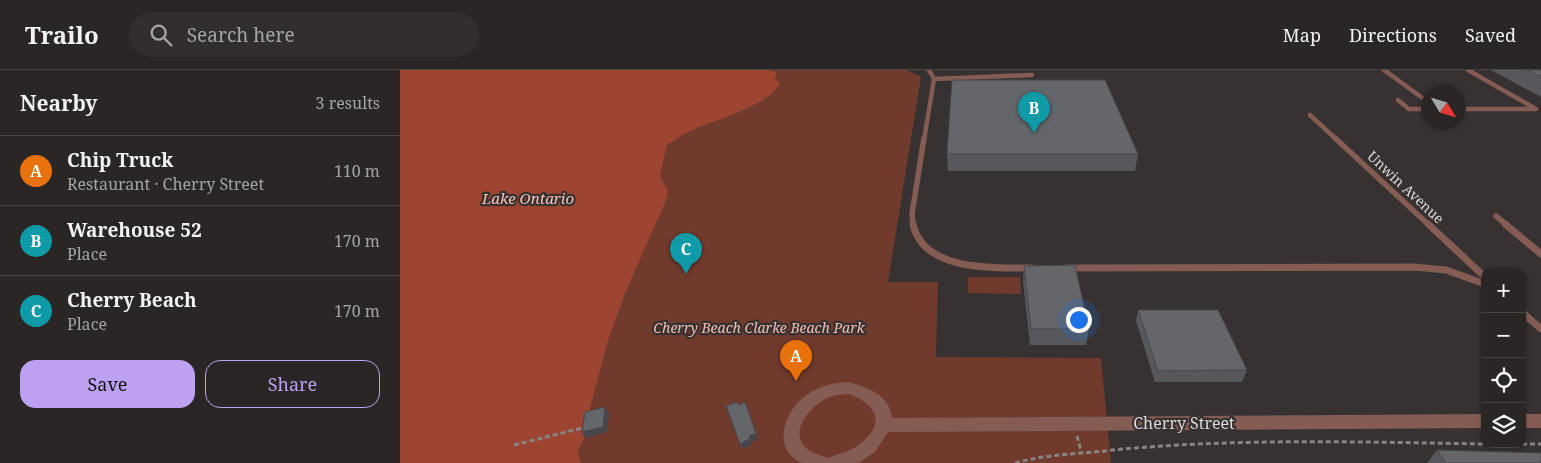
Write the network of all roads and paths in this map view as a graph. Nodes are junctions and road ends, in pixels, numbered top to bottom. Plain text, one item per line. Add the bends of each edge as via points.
1 (929, 70) edge
2 (1384, 70) edge
3 (1468, 70) edge
4 (1032, 75) dead end
5 (934, 79) junction
6 (1421, 97) edge
7 (1398, 100) dead end
8 (1421, 109) edge
9 (1466, 109) edge
10 (1310, 115) dead end
11 (1496, 216) dead end
12 (1541, 254) edge
13 (1040, 268) edge
14 (1060, 268) edge
15 (1481, 273) edge
16 (1481, 283) edge
17 (1523, 313) edge
18 (1541, 329) edge
19 (1481, 421) edge
20 (1526, 421) edge
21 (1541, 421) edge
22 (883, 425) junction
23 (587, 427) edge
24 (1481, 444) edge
25 (1526, 444) edge
26 (1541, 444) edge
27 (514, 445) dead end
28 (822, 463) edge
29 (835, 463) edge
30 (1016, 463) edge

1 - 5 lane
2 - 6 lane
3 - 9 lane via 1536,109
4 - 5 lane
5 - 13 lane via 912,214 916,232 928,248 950,261 971,268
7 - 8 lane via 1409,109
10 - 15 lane, Unwin Avenue
11 - 12 lane
14 - 16 lane via 1414,267 1446,270
17 - 18 lane
19 - 22 street, Cherry Street
20 - 21 street
22 - 28 street via 883,415 874,399 857,390 834,390 810,400 794,418 791,438 803,456
22 - 29 street via 869,448 856,457
23 - 27 path
24 - 30 path via 1242,442 1157,445 1035,458
25 - 26 path

